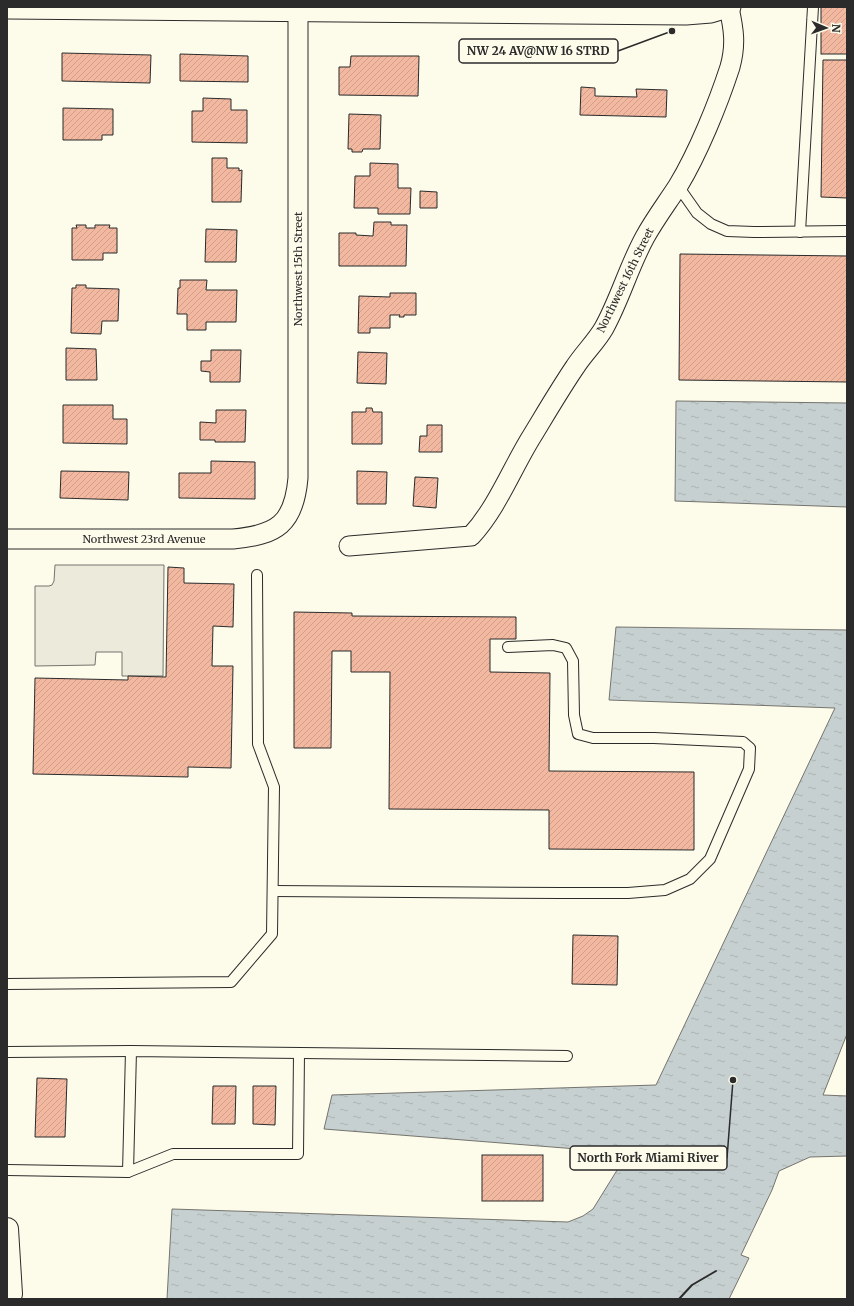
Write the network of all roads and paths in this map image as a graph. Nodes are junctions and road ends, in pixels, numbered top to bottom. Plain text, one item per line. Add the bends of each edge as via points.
1 (730, 7) edge
2 (812, 7) edge
3 (7, 9) edge
4 (298, 10) edge
5 (593, 11) edge
6 (678, 186) junction
7 (847, 231) edge
8 (800, 232) junction
9 (279, 527) joint
10 (7, 539) edge
11 (349, 546) dead end
12 (256, 575) dead end
13 (508, 647) dead end
14 (273, 891) junction
15 (7, 984) edge
16 (131, 1051) junction
17 (7, 1052) edge
18 (299, 1053) junction
19 (567, 1056) dead end
20 (7, 1170) edge
21 (128, 1172) junction
22 (7, 1229) edge
23 (9, 1299) edge

1 - 5 street via 698,15
1 - 6 street, Northwest 16th Street via 734,44 729,68 707,126
2 - 8 lane
3 - 4 street
4 - 5 street
4 - 9 street, Northwest 15th Street via 298,478 294,506
6 - 8 lane via 697,213 711,224 727,231
6 - 11 street, Northwest 16th Street via 643,241 603,329 575,366 479,527 470,536
7 - 8 lane
9 - 10 street, Northwest 23rd Avenue via 265,534 233,539
12 - 14 lane via 258,744 274,787
13 - 14 lane via 553,645 566,648 573,660 574,715 578,734 593,738 743,742 750,748 750,769 710,859 690,879 665,890 628,893
14 - 15 lane via 272,934 231,982
16 - 17 lane
16 - 18 lane
16 - 21 lane
18 - 19 lane
18 - 21 lane via 298,1154 173,1154
20 - 21 lane
22 - 23 street via 11,1294

